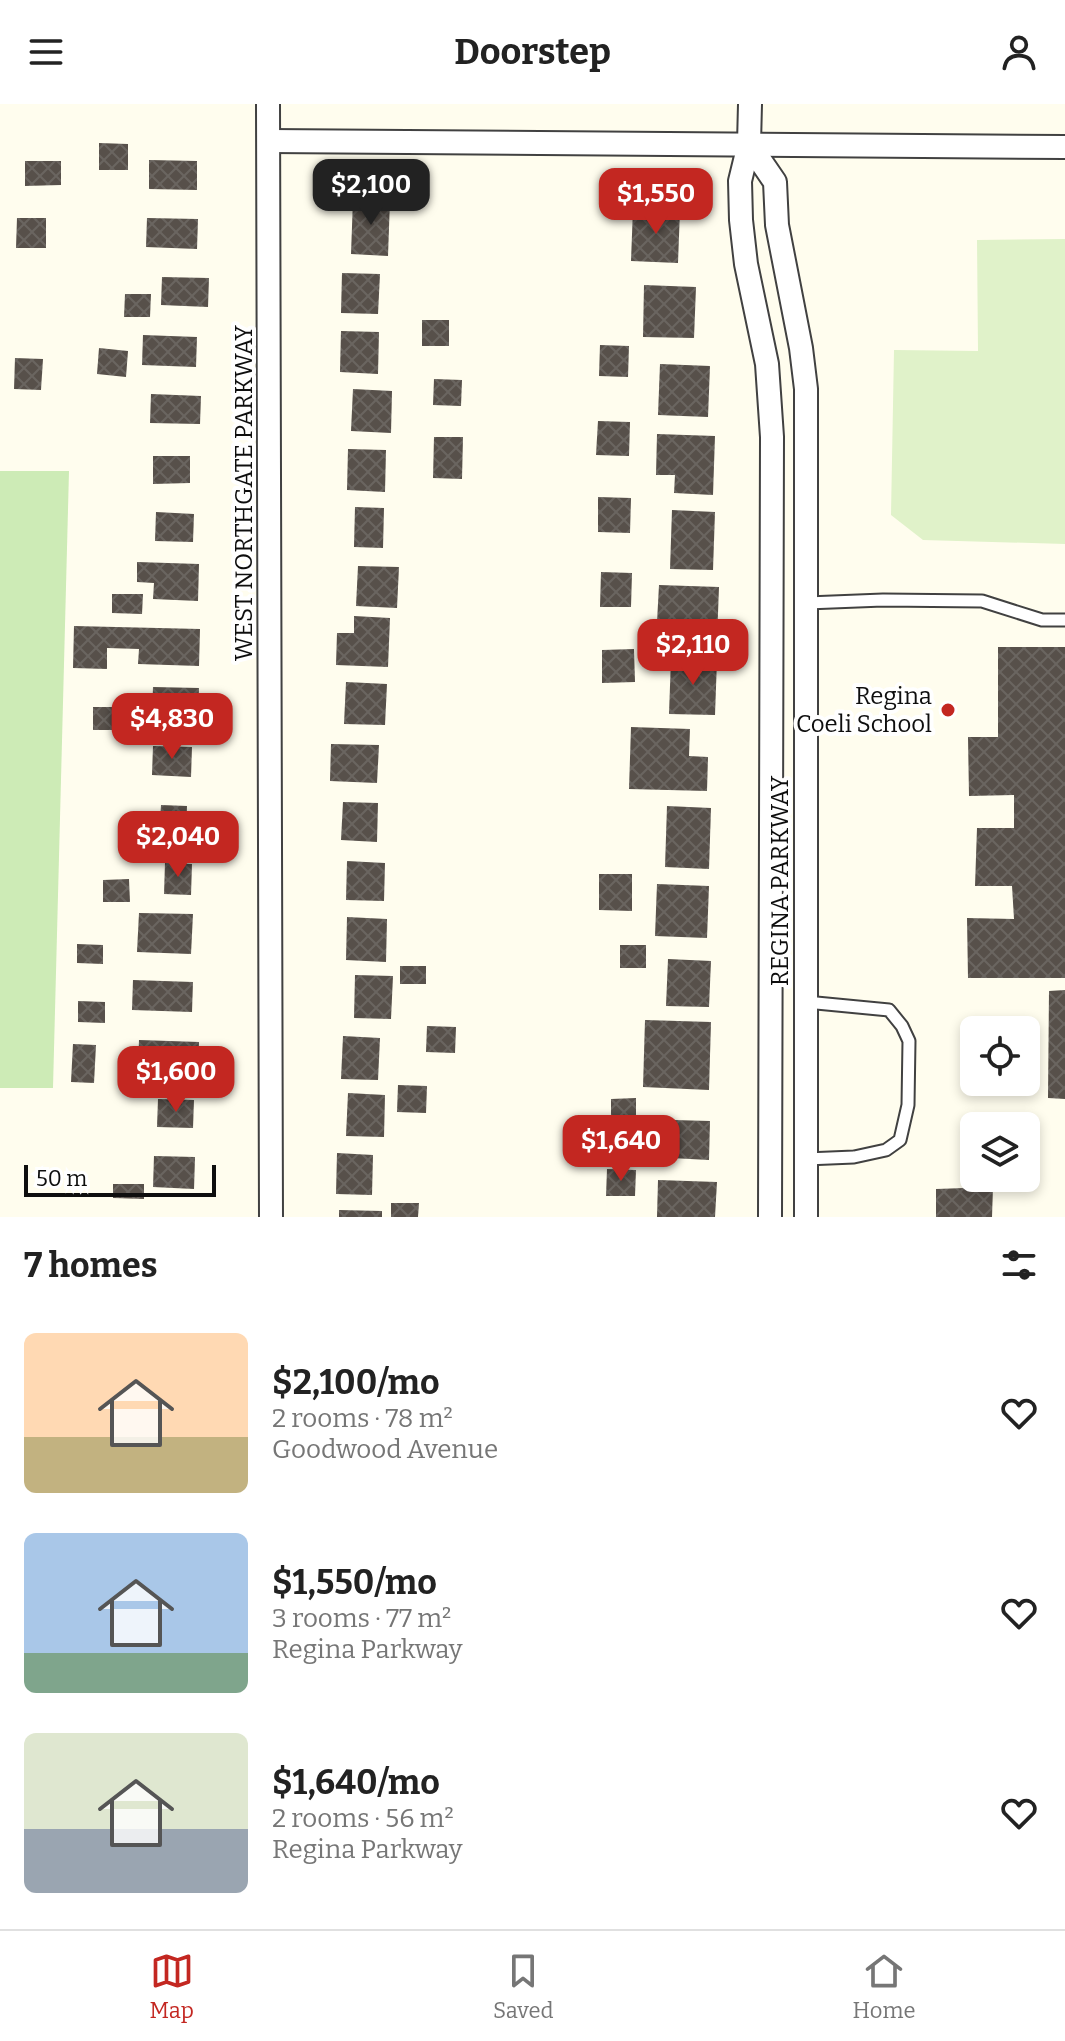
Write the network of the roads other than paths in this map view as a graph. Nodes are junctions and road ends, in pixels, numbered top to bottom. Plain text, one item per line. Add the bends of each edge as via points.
1 (268, 104) edge
2 (750, 104) edge
3 (269, 141) junction
4 (749, 144) junction
5 (1065, 147) edge
6 (772, 603) junction
7 (807, 603) junction
8 (1065, 620) edge
9 (806, 1002) junction
10 (771, 1159) junction
11 (806, 1159) junction
12 (271, 1217) edge
13 (770, 1217) edge
14 (806, 1217) edge

1 - 3 street, WEST NORTHGATE PARKWAY
2 - 4 street, REGINA PARKWAY
3 - 4 street
3 - 12 street, WEST NORTHGATE PARKWAY
4 - 5 street
4 - 6 street, REGINA PARKWAY via 740,181 741,220 770,400
4 - 7 street, REGINA PARKWAY via 775,182 777,225 801,348 807,428
6 - 7 street
6 - 10 street, REGINA PARKWAY
7 - 8 lane via 982,601 1042,620
7 - 9 street, REGINA PARKWAY
9 - 11 street, REGINA PARKWAY
9 - 11 lane via 889,1010 909,1041 908,1105 900,1140 865,1155
10 - 11 street
10 - 13 street, REGINA PARKWAY
11 - 14 street, REGINA PARKWAY

